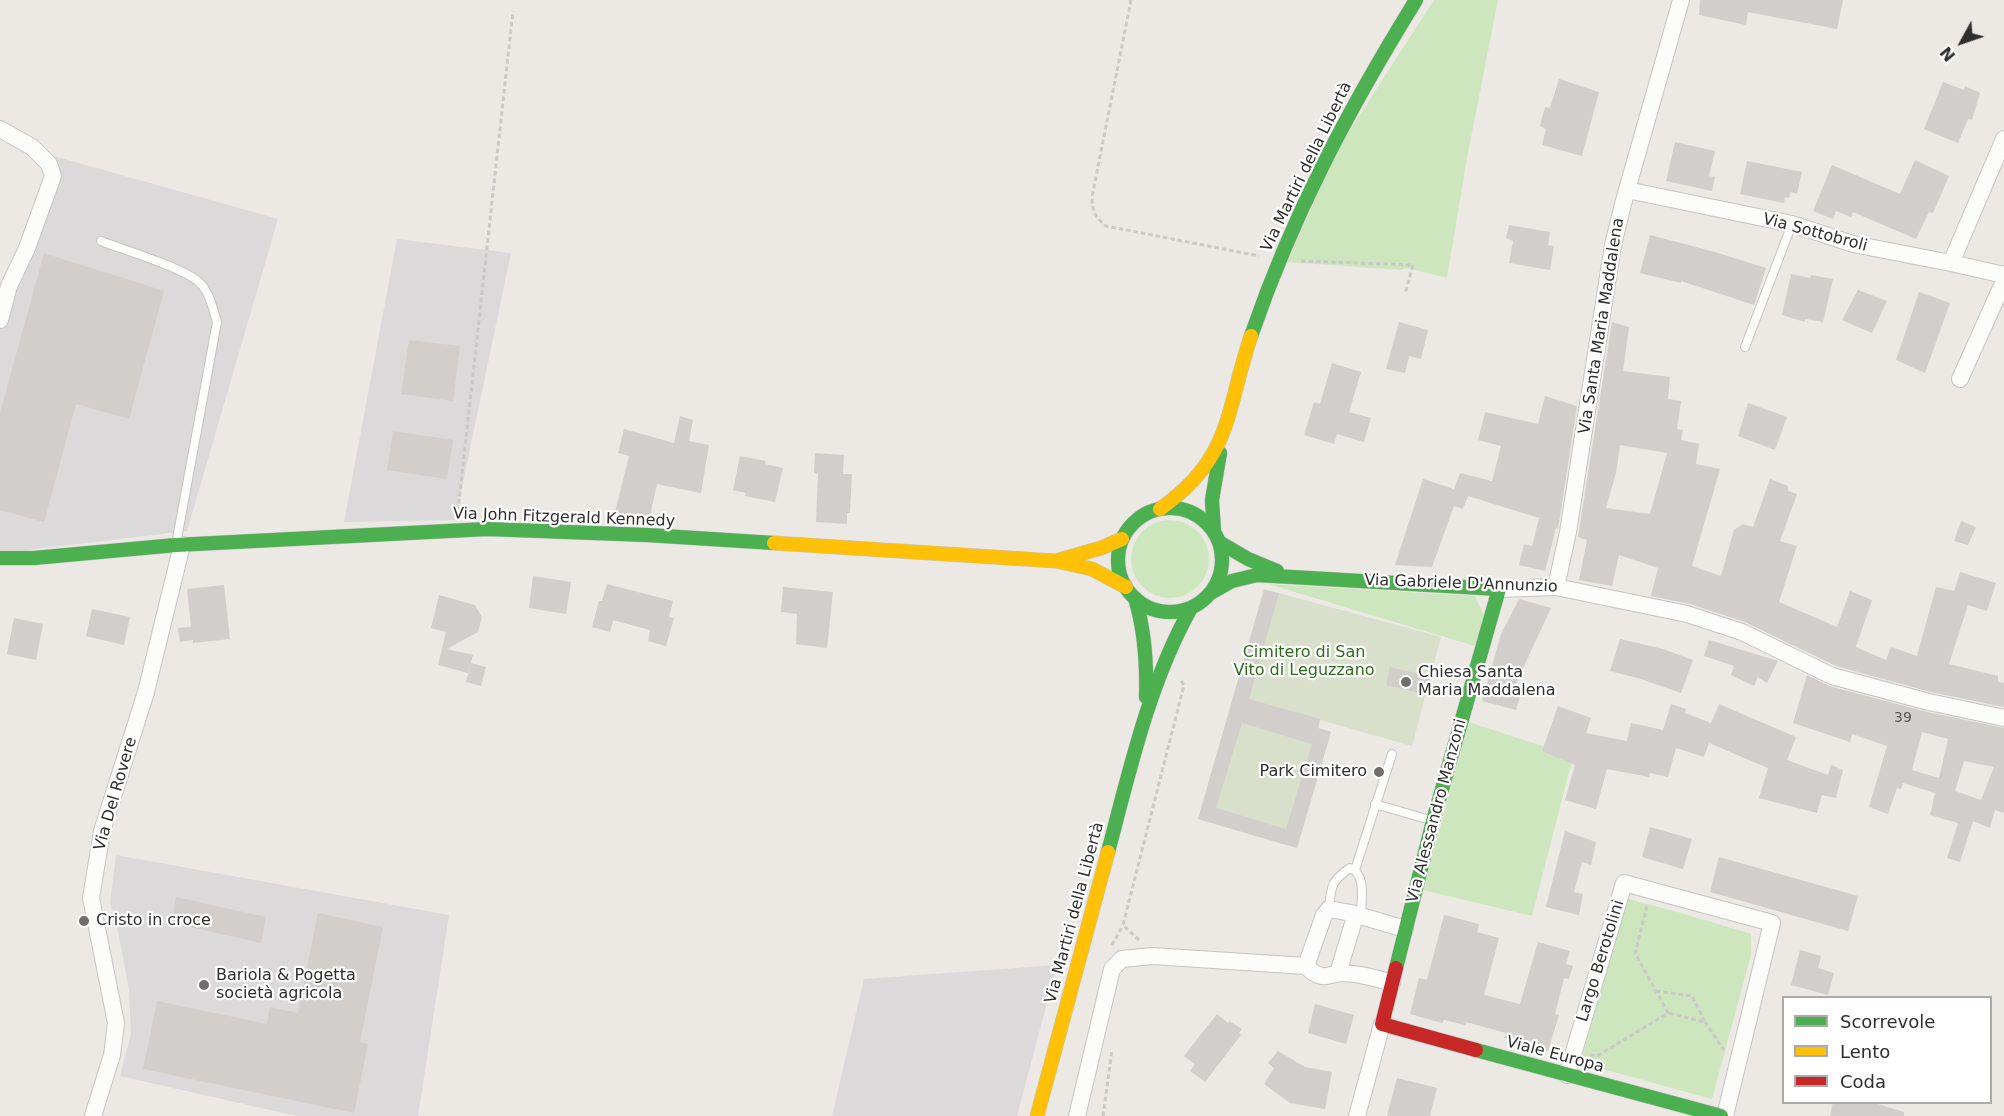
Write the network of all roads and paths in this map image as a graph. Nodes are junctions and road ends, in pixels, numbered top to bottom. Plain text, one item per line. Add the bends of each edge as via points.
1 (1131, 0) edge
2 (1416, 0) edge
3 (1681, 0) edge
4 (513, 11) dead end
5 (0, 129) edge
6 (2004, 139) edge
7 (1627, 190) junction
8 (1792, 224) junction
9 (100, 241) dead end
10 (1278, 260) junction
11 (1951, 262) junction
12 (2004, 275) edge
13 (2004, 281) edge
14 (1405, 294) dead end
15 (0, 320) edge
16 (1745, 347) dead end
17 (1960, 379) dead end
18 (1222, 439) junction
19 (1160, 509) junction
20 (459, 510) dead end
21 (1216, 536) junction
22 (1122, 538) junction
23 (179, 545) junction
24 (0, 558) edge
25 (1056, 561) junction
26 (1293, 577) junction
27 (1556, 587) junction
28 (1498, 589) junction
29 (1130, 593) junction
30 (1209, 594) junction
31 (1191, 608) junction
32 (1164, 670) junction
33 (1144, 718) junction
34 (2004, 718) edge
35 (1392, 754) dead end
36 (1375, 804) junction
37 (1433, 820) junction
38 (1355, 870) junction
39 (1651, 890) junction
40 (1329, 909) junction
41 (1356, 914) junction
42 (1123, 925) junction
43 (1405, 929) junction
44 (1108, 953) dead end
45 (1152, 956) junction
46 (1306, 966) junction
47 (1338, 973) junction
48 (1392, 982) junction
49 (1656, 991) junction
50 (1668, 1013) junction
51 (1705, 1022) junction
52 (1382, 1024) junction
53 (1112, 1047) dead end
54 (1574, 1051) junction
55 (1737, 1065) junction
56 (1567, 1075) junction
57 (93, 1116) edge
58 (1036, 1116) edge
59 (1077, 1116) edge
60 (1103, 1116) edge
61 (1357, 1116) edge
62 (1723, 1116) edge

1 - 10 path via 1092,197 1096,218 1106,226
2 - 10 main road, Via Martiri della Libertà via 1336,139
3 - 7 street, Via Santa Maria Maddalena
4 - 20 path
5 - 15 street via 32,147 49,164 53,176 9,286
6 - 11 street
7 - 8 street, Via Sottobroli
7 - 27 street, Via Santa Maria Maddalena via 1607,280
8 - 11 street, Via Sottobroli via 1853,244
8 - 16 lane
9 - 23 lane via 182,271 200,283 217,322
10 - 14 path via 1413,264
10 - 18 main road, Via Martiri della Libertà via 1241,366
11 - 12 street, Via Sottobroli
13 - 17 street
18 - 19 main road, Via Martiri della Libertà via 1200,477
18 - 21 main road via 1212,500
19 - 21 main road via 1179,508 1193,513
19 - 22 main road via 1144,514
21 - 26 main road, Via Gabriele D'Annunzio via 1248,559
21 - 30 main road via 1222,560 1219,578
22 - 25 main road, Via John Fitzgerald Kennedy
22 - 29 main road via 1118,564
23 - 24 main road, Via John Fitzgerald Kennedy via 75,556
23 - 25 main road, Via John Fitzgerald Kennedy via 487,529
23 - 57 street, Via Del Rovere via 146,692 102,831 91,898 116,1023 112,1055
25 - 29 main road, Via John Fitzgerald Kennedy via 1092,569
26 - 28 main road, Via Gabriele D'Annunzio
26 - 30 main road, Via Gabriele D'Annunzio via 1244,577 1224,583
27 - 28 street, Via Gabriele D'Annunzio
27 - 34 street, Via Gabriele D'Annunzio via 1687,614 1742,632 1832,676
28 - 37 main road, Via Alessandro Manzoni
29 - 31 main road via 1147,607 1162,611
29 - 33 main road, Via Martiri della Libertà via 1142,621 1148,666
30 - 31 main road
31 - 32 main road, Via Martiri della Libertà
32 - 33 main road, Via Martiri della Libertà
32 - 42 path via 1175,674 1184,685
33 - 58 main road, Via Martiri della Libertà
35 - 36 lane
36 - 37 lane
36 - 38 lane
37 - 43 main road, Via Alessandro Manzoni
38 - 40 lane via 1350,868 1338,876 1330,887
38 - 41 lane via 1361,885
39 - 49 path via 1635,953
39 - 54 street, Largo Berotolini via 1624,883
39 - 55 street, Largo Berotolini via 1772,922
40 - 41 street
40 - 46 street
41 - 43 street
41 - 47 street
42 - 44 path
42 - 45 path via 1135,938 1155,945
43 - 48 main road, Via Alessandro Manzoni
45 - 46 street
45 - 59 street via 1122,959 1112,969
46 - 47 street via 1322,976
47 - 48 street
48 - 52 main road, Via Alessandro Manzoni
49 - 50 path
49 - 51 path via 1692,996
50 - 51 path
50 - 54 path via 1597,1056
51 - 55 path
52 - 56 main road, Viale Europa
52 - 61 street, Via Alessandro Manzoni
53 - 60 path
54 - 56 street, Largo Berotolini
55 - 62 street
56 - 62 main road, Viale Europa

